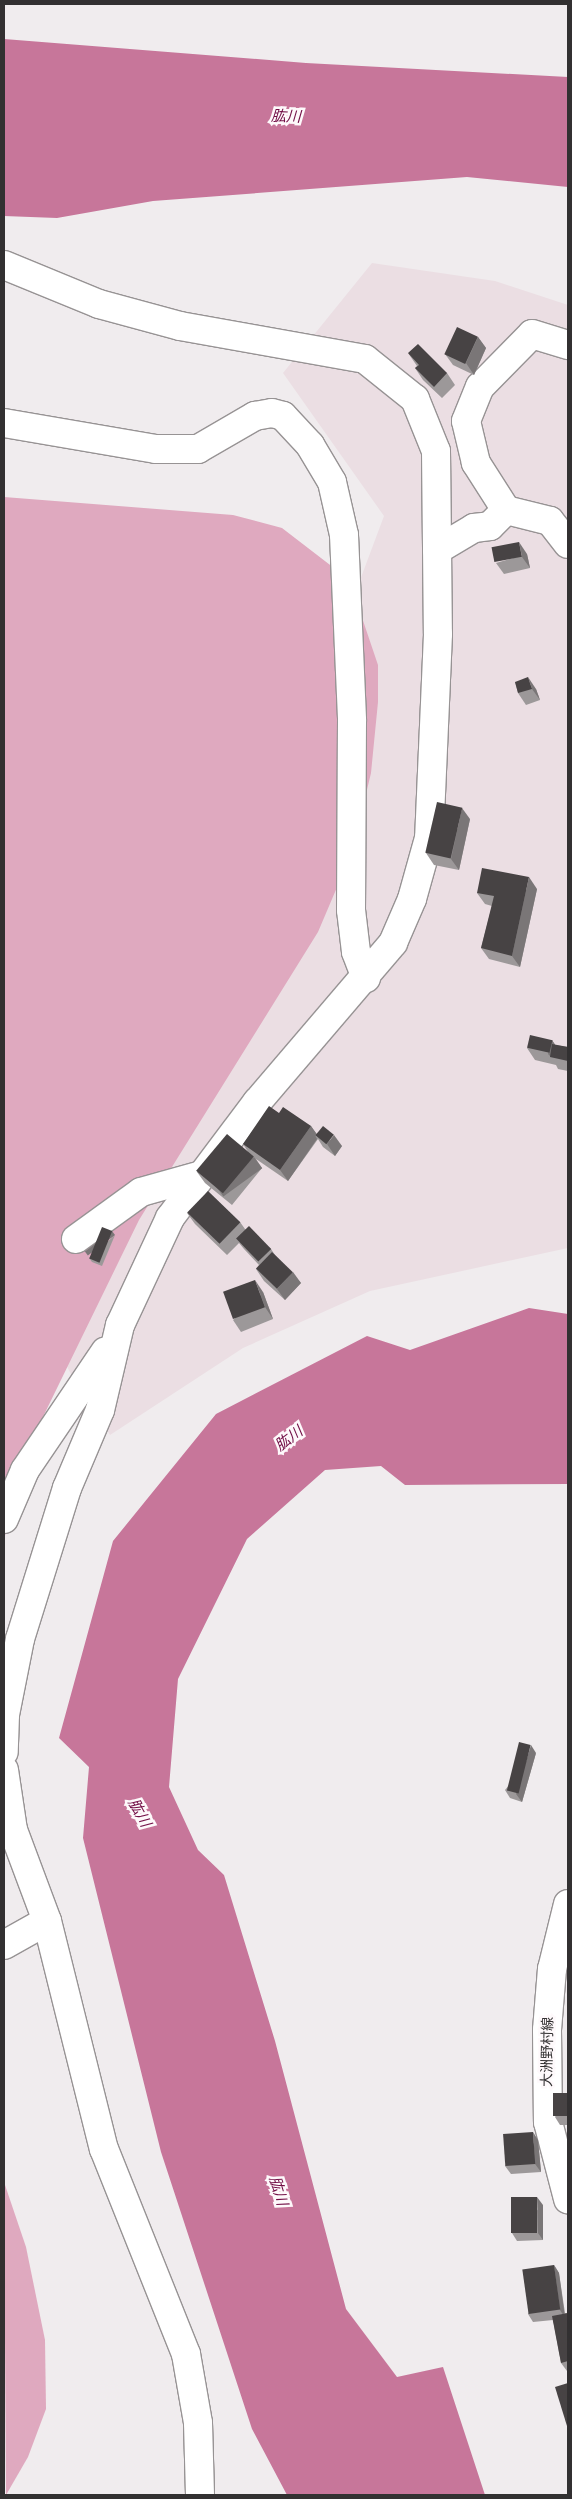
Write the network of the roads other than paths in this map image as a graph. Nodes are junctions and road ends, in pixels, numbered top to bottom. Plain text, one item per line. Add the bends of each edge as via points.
1 (4, 265) edge
2 (568, 345) edge
3 (4, 423) edge
4 (506, 510) junction
5 (568, 544) edge
6 (437, 550) junction
7 (366, 978) junction
8 (202, 1175) junction
9 (76, 1239) dead end
10 (120, 1325) junction
11 (4, 1519) edge
12 (4, 1752) edge
13 (4, 1770) edge
14 (568, 1904) edge
15 (46, 1921) junction
16 (4, 1944) edge
17 (568, 2199) edge
18 (200, 2495) edge

1 - 6 street via 99,304 180,326 365,358 415,399 436,451
2 - 4 street via 532,334 480,387 466,421 476,463
3 - 7 street via 156,449 198,449 255,416 272,413 283,416 310,445 332,482 344,535 352,721 351,910 356,952
4 - 5 street via 550,521
4 - 6 street via 490,526 474,528
6 - 7 street via 435,762 429,838 393,943
7 - 8 street via 257,1102
8 - 9 street via 141,1192
8 - 10 street via 170,1218
10 - 11 street via 89,1381 25,1470
10 - 12 street via 100,1410 67,1488 20,1639 5,1715
13 - 15 street via 13,1830
14 - 17 street, 大洲野村線 via 552,1969 548,2122
15 - 16 street
15 - 18 street via 104,2149 186,2354 198,2422

